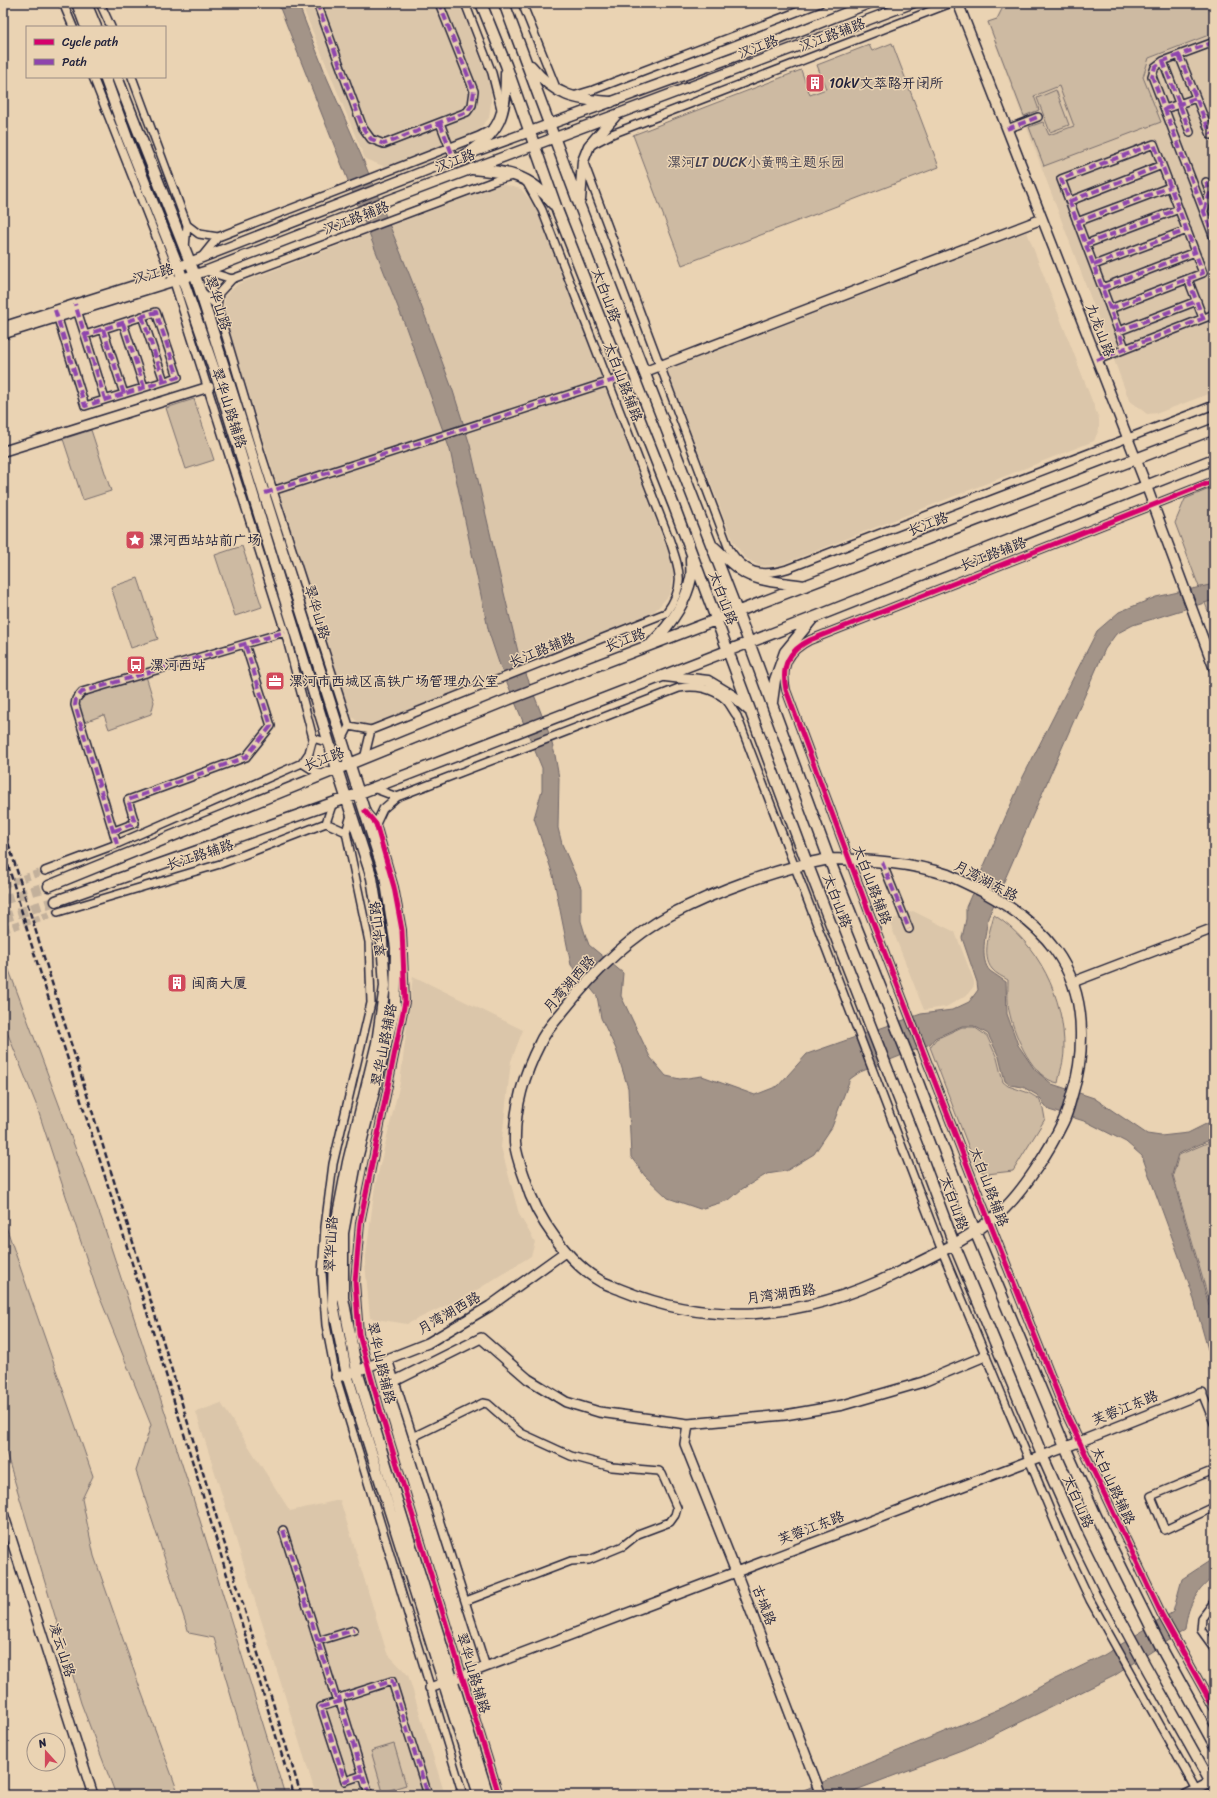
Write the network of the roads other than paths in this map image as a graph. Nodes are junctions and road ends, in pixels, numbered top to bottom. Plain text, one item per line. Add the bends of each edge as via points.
1 (63, 3) edge
2 (77, 3) edge
3 (86, 3) edge
4 (100, 3) edge
5 (317, 3) edge
6 (439, 3) edge
7 (465, 3) edge
8 (481, 3) edge
9 (504, 3) edge
10 (522, 3) edge
11 (820, 3) edge
12 (870, 3) edge
13 (913, 3) edge
14 (951, 3) edge
15 (958, 3) edge
16 (73, 26) edge
17 (86, 26) edge
18 (96, 26) edge
19 (111, 26) edge
20 (1214, 42) edge
21 (1179, 55) junction
22 (525, 58) junction
23 (1163, 61) junction
24 (506, 65) junction
25 (93, 78) edge
26 (105, 78) edge
27 (117, 78) edge
28 (132, 78) edge
29 (558, 92) junction
30 (570, 97) junction
31 (1196, 98) junction
32 (611, 102) junction
33 (1180, 104) junction
34 (1165, 109) junction
35 (503, 113) junction
36 (615, 116) junction
37 (1038, 117) dead end
38 (440, 124) junction
39 (550, 125) junction
40 (497, 127) junction
41 (1007, 129) junction
42 (530, 132) junction
43 (1190, 132) dead end
44 (1210, 135) dead end
45 (555, 138) junction
46 (534, 146) junction
47 (589, 146) junction
48 (449, 148) junction
49 (458, 158) junction
50 (583, 161) junction
51 (1162, 165) junction
52 (472, 169) junction
53 (520, 177) junction
54 (1206, 182) dead end
55 (1214, 184) edge
56 (1170, 187) junction
57 (1210, 193) junction
58 (1070, 201) junction
59 (579, 204) junction
60 (1179, 209) junction
61 (1204, 211) junction
62 (558, 212) junction
63 (1042, 219) junction
64 (1077, 222) junction
65 (187, 225) junction
66 (1187, 230) junction
67 (218, 237) junction
68 (1214, 238) edge
69 (1086, 244) junction
70 (185, 248) junction
71 (1195, 252) junction
72 (201, 258) junction
73 (190, 262) junction
74 (1094, 266) junction
75 (174, 268) junction
76 (206, 271) junction
77 (195, 275) junction
78 (232, 279) junction
79 (1188, 279) junction
80 (178, 281) junction
81 (1102, 288) junction
82 (199, 289) junction
83 (1197, 302) junction
84 (217, 306) junction
85 (76, 308) junction
86 (1110, 309) junction
87 (1214, 311) edge
88 (57, 314) junction
89 (142, 316) junction
90 (1203, 318) junction
91 (123, 323) junction
92 (3, 327) edge
93 (103, 329) junction
94 (1119, 331) junction
95 (3, 334) edge
96 (85, 335) junction
97 (1125, 348) junction
98 (1097, 360) junction
99 (660, 365) junction
100 (644, 372) junction
101 (623, 377) junction
102 (164, 381) junction
103 (609, 382) junction
104 (144, 387) junction
105 (209, 387) junction
106 (124, 394) junction
107 (105, 400) junction
108 (1214, 406) edge
109 (1214, 429) edge
110 (1128, 439) junction
111 (4, 449) edge
112 (1136, 459) junction
113 (1214, 459) edge
114 (1214, 481) edge
115 (1146, 485) junction
116 (269, 492) junction
117 (1153, 505) junction
118 (711, 544) junction
119 (692, 553) junction
120 (805, 586) junction
121 (676, 600) joint
122 (737, 612) junction
123 (815, 617) junction
124 (716, 620) junction
125 (285, 632) junction
126 (749, 642) junction
127 (245, 644) junction
128 (650, 646) junction
129 (728, 650) junction
130 (788, 659) joint
131 (1214, 668) edge
132 (661, 676) junction
133 (772, 704) junction
134 (751, 712) junction
135 (349, 726) junction
136 (371, 730) junction
137 (314, 738) junction
138 (342, 740) junction
139 (329, 743) junction
140 (364, 759) junction
141 (302, 762) junction
142 (350, 764) junction
143 (337, 769) junction
144 (321, 775) junction
145 (373, 788) junction
146 (360, 793) junction
147 (397, 797) junction
148 (347, 798) junction
149 (333, 802) junction
150 (365, 811) junction
151 (352, 813) junction
152 (326, 823) junction
153 (376, 824) junction
154 (114, 831) junction
155 (346, 832) junction
156 (117, 844) junction
157 (829, 859) junction
158 (849, 860) junction
159 (882, 862) junction
160 (807, 863) junction
161 (795, 867) junction
162 (45, 871) tunnel mouth
163 (49, 886) tunnel mouth
164 (56, 901) tunnel mouth
165 (58, 912) tunnel mouth
166 (909, 928) dead end
167 (1214, 928) edge
168 (1073, 982) junction
169 (989, 1221) junction
170 (975, 1231) junction
171 (954, 1244) junction
172 (942, 1251) junction
173 (565, 1252) junction
174 (985, 1356) junction
175 (388, 1359) junction
176 (368, 1366) junction
177 (357, 1370) junction
178 (347, 1375) junction
179 (336, 1377) junction
180 (395, 1381) junction
181 (1202, 1393) joint
182 (1214, 1423) edge
183 (688, 1424) junction
184 (413, 1437) junction
185 (1079, 1442) junction
186 (1065, 1447) junction
187 (1042, 1455) junction
188 (1028, 1461) junction
189 (1214, 1470) edge
190 (1214, 1507) edge
191 (3, 1513) edge
192 (283, 1530) dead end
193 (736, 1572) junction
194 (466, 1601) junction
195 (1214, 1602) edge
196 (354, 1630) dead end
197 (318, 1641) junction
198 (1214, 1648) edge
199 (486, 1667) junction
200 (457, 1678) junction
201 (442, 1683) junction
202 (430, 1688) junction
203 (340, 1699) junction
204 (1214, 1708) edge
205 (1214, 1744) edge
206 (363, 1775) junction
207 (1213, 1784) edge
208 (1197, 1792) edge
209 (93, 1795) edge
210 (369, 1795) edge
211 (428, 1795) edge
212 (463, 1795) edge
213 (479, 1795) edge
214 (488, 1795) edge
215 (499, 1795) edge
216 (821, 1795) edge
217 (1185, 1795) edge

1 - 16 street
2 - 17 main road
3 - 18 main road
4 - 19 street
5 - 38 street via 363,128 371,139 384,144
6 - 38 street via 474,91 472,105 467,112
7 - 35 street via 492,73
8 - 24 main road, 太白山路
9 - 22 main road, 太白山路
10 - 29 street
11 - 30 street
12 - 32 street, 汉江路
13 - 36 street, 汉江路
14 - 47 street, 汉江路辅路
15 - 41 street, 九龙山路
20 - 21 street
21 - 23 street
21 - 31 street
22 - 29 main road via 539,76
22 - 39 main road, 太白山路
23 - 33 street
23 - 34 street via 1155,67 1152,76
24 - 35 main road
24 - 42 main road, 太白山路
25 - 75 street
26 - 75 main road, 翠华山路
27 - 70 main road, 翠华山路
28 - 65 street
29 - 30 main road
30 - 32 main road
31 - 33 street
31 - 44 street
32 - 39 street, 汉江路
33 - 34 street
33 - 43 street
34 - 61 street
35 - 40 main road
36 - 45 street, 汉江路
36 - 47 main road
37 - 41 street
38 - 48 street
39 - 42 street, 汉江路
39 - 45 main road, 太白山路
40 - 48 street
40 - 49 main road via 481,144
41 - 63 street, 九龙山路
42 - 46 main road, 太白山路
42 - 49 street, 汉江路
45 - 46 street, 汉江路
45 - 59 main road, 太白山路
46 - 52 street, 汉江路
46 - 62 main road, 太白山路
47 - 50 main road
48 - 49 street
48 - 67 street
49 - 72 street, 汉江路
50 - 59 main road
50 - 99 street
51 - 56 street
51 - 58 street
51 - 58 street via 1154,144 1061,179
52 - 53 main road via 498,171
52 - 76 street, 汉江路
53 - 62 main road via 543,192
53 - 78 street, 汉江路辅路 via 496,180
53 - 103 street, 太白山路辅路 via 542,210
54 - 57 street
55 - 57 street
56 - 60 street
56 - 64 street
57 - 61 street
58 - 64 street
59 - 100 main road, 太白山路
60 - 66 street
60 - 69 street
61 - 68 street
62 - 101 main road, 太白山路
63 - 98 street, 九龙山路
63 - 99 street
64 - 69 street
65 - 67 street via 199,234
65 - 70 street
66 - 71 street
66 - 74 street
67 - 72 street
69 - 74 street
70 - 73 main road, 翠华山路
71 - 79 street via 1203,273
71 - 81 street
72 - 73 street, 汉江路
73 - 75 street, 汉江路
73 - 77 main road, 翠华山路
74 - 81 street
75 - 80 main road, 翠华山路
75 - 85 street, 汉江路 via 158,278
76 - 77 street, 汉江路
76 - 78 street
77 - 80 street, 汉江路
77 - 82 main road, 翠华山路
78 - 84 street via 219,293
79 - 83 street
79 - 86 street
80 - 85 street, 汉江路
80 - 105 street, 翠华山路辅路
80 - 139 main road, 翠华山路 via 218,384
81 - 86 street
82 - 84 street, 翠华山路辅路
82 - 116 main road, 翠华山路
83 - 90 street
83 - 94 street
84 - 116 street, 翠华山路辅路
85 - 88 street, 汉江路
85 - 96 street
86 - 94 street
87 - 90 street
88 - 92 street, 汉江路
88 - 95 street, 汉江路
88 - 107 street via 84,406
89 - 91 street
89 - 102 street
89 - 102 street via 156,312 178,377
90 - 97 street
91 - 93 street
91 - 104 street
93 - 96 street
93 - 106 street
94 - 97 street
96 - 107 street
97 - 98 street
98 - 110 street, 九龙山路
99 - 100 street
99 - 110 street via 729,549 737,561 753,572 772,574 787,569
100 - 118 main road, 太白山路
101 - 103 street
101 - 119 main road, 太白山路
102 - 104 street
103 - 116 street
103 - 121 street, 太白山路辅路 via 679,567
104 - 106 street
105 - 111 street
105 - 125 street, 翠华山路辅路
106 - 107 street
108 - 110 street
109 - 112 main road, 长江路
110 - 112 street, 九龙山路
112 - 115 street, 九龙山路
112 - 120 main road, 长江路
113 - 115 main road
114 - 117 street, 长江路辅路
115 - 117 street, 九龙山路
115 - 123 main road
116 - 135 street, 翠华山路辅路
116 - 138 main road, 翠华山路
117 - 130 street, 长江路辅路 via 810,640 797,646
117 - 131 street, 九龙山路
118 - 120 main road via 734,566 756,578
118 - 122 main road, 太白山路
119 - 124 main road, 太白山路
119 - 128 main road via 691,578 684,599 667,628
120 - 122 main road, 长江路
121 - 136 street, 长江路辅路 via 666,613 528,670
122 - 124 main road, 长江路
122 - 126 main road, 太白山路
123 - 126 main road
123 - 133 main road via 784,652 775,680
124 - 128 main road, 长江路
124 - 129 main road, 太白山路
125 - 127 street
125 - 137 street, 翠华山路辅路
126 - 129 main road
126 - 133 main road, 太白山路
127 - 154 street via 271,726 246,757 128,800 135,823
127 - 154 street via 82,692 76,699 75,705
128 - 140 main road, 长江路 via 512,698
129 - 132 main road
129 - 134 main road, 太白山路
130 - 158 street, 太白山路辅路 via 783,676 786,690
132 - 134 main road via 708,681 733,696
132 - 145 main road
133 - 157 main road, 太白山路
134 - 160 main road, 太白山路
135 - 136 street
135 - 138 street
136 - 140 street
137 - 139 street
137 - 141 street via 309,753
138 - 142 main road, 翠华山路
139 - 143 main road, 翠华山路
140 - 142 main road, 长江路
141 - 144 street
141 - 156 street
142 - 143 main road, 长江路
142 - 146 main road, 翠华山路
143 - 144 main road, 长江路
143 - 148 main road, 翠华山路
144 - 163 main road, 长江路
145 - 146 main road
145 - 147 street
146 - 148 main road
146 - 150 main road, 翠华山路
147 - 153 street via 383,809
147 - 161 street via 679,688 690,686 709,690 726,700 737,716
148 - 149 main road
148 - 151 main road, 翠华山路
149 - 152 street
149 - 164 main road
150 - 153 street, 翠华山路辅路
150 - 177 main road, 翠华山路 via 385,876 396,948 395,1008 356,1162 343,1233 343,1298
151 - 155 street, 翠华山路辅路
151 - 178 main road, 翠华山路 via 372,878 382,941 385,986 377,1043 348,1162 334,1235 333,1304
152 - 155 street
152 - 165 street, 长江路辅路 via 220,864
153 - 176 street, 翠华山路辅路 via 394,887 402,930 405,1002 360,1223 355,1282 359,1334
154 - 156 street
155 - 179 street, 翠华山路辅路 via 369,942 371,1003 333,1164 325,1227 322,1273 326,1326
156 - 162 street
157 - 158 main road, 月湾湖东路
157 - 160 main road, 月湾湖西路
157 - 170 main road, 太白山路
158 - 159 main road, 月湾湖东路
158 - 169 street, 太白山路辅路
159 - 166 street
159 - 168 main road, 月湾湖东路 via 950,876 1004,903 1034,926 1050,944 1064,961
160 - 161 main road, 月湾湖西路
160 - 171 main road, 太白山路
161 - 172 street
161 - 173 main road, 月湾湖西路 via 731,888 668,916 632,940 584,984 541,1039 520,1091 515,1146 532,1201
167 - 168 street
168 - 169 main road, 月湾湖东路 via 1079,1000 1082,1026 1081,1058 1064,1120 1030,1179
169 - 170 main road, 月湾湖东路
169 - 185 street, 太白山路辅路
170 - 171 main road, 月湾湖西路
170 - 186 main road, 太白山路
171 - 172 main road, 月湾湖西路
171 - 187 main road, 太白山路
172 - 173 main road, 月湾湖西路 via 865,1289 813,1306 759,1314 680,1309 638,1297 599,1280
172 - 174 street
173 - 175 street, 月湾湖西路 via 490,1306 428,1343
174 - 183 street via 923,1382 843,1405 785,1415
174 - 188 street
175 - 176 street, 月湾湖西路
175 - 180 street
176 - 177 street, 月湾湖西路
176 - 200 street, 翠华山路辅路
177 - 178 street, 月湾湖西路
177 - 200 main road, 翠华山路
178 - 179 street, 月湾湖西路
178 - 201 main road, 翠华山路
179 - 202 street, 翠华山路辅路
180 - 183 street via 481,1338 528,1379 566,1402 599,1412
180 - 184 street
181 - 182 street
181 - 185 street, 芙蓉江东路
183 - 193 street, 古城路 via 685,1444
184 - 194 street
184 - 194 street via 483,1403 488,1404 521,1433 571,1456 612,1467 659,1471 677,1508 670,1522 638,1534 623,1546 589,1560 571,1560
185 - 186 street, 芙蓉江东路
185 - 204 street, 太白山路辅路 via 1162,1615
186 - 187 street, 芙蓉江东路
186 - 205 main road, 太白山路 via 1148,1623
187 - 188 street, 芙蓉江东路
187 - 207 main road, 太白山路 via 1078,1536 1128,1633
188 - 193 street, 芙蓉江东路
188 - 208 street via 1090,1600
189 - 190 street via 1151,1496 1165,1530
191 - 209 street, 凌云山路
192 - 197 street
193 - 199 street, 芙蓉江东路
193 - 216 street, 古城路
194 - 199 street
195 - 198 street via 1202,1618 1201,1630
196 - 197 street
197 - 203 street via 335,1696
199 - 200 street, 芙蓉江东路
200 - 201 street, 芙蓉江东路
200 - 214 main road, 翠华山路
200 - 215 street, 翠华山路辅路
201 - 202 street, 芙蓉江东路
201 - 213 main road, 翠华山路
202 - 212 street, 翠华山路辅路
203 - 206 street
203 - 206 street via 321,1708 345,1780
203 - 211 street via 392,1681
206 - 210 street
207 - 208 street
208 - 217 street

